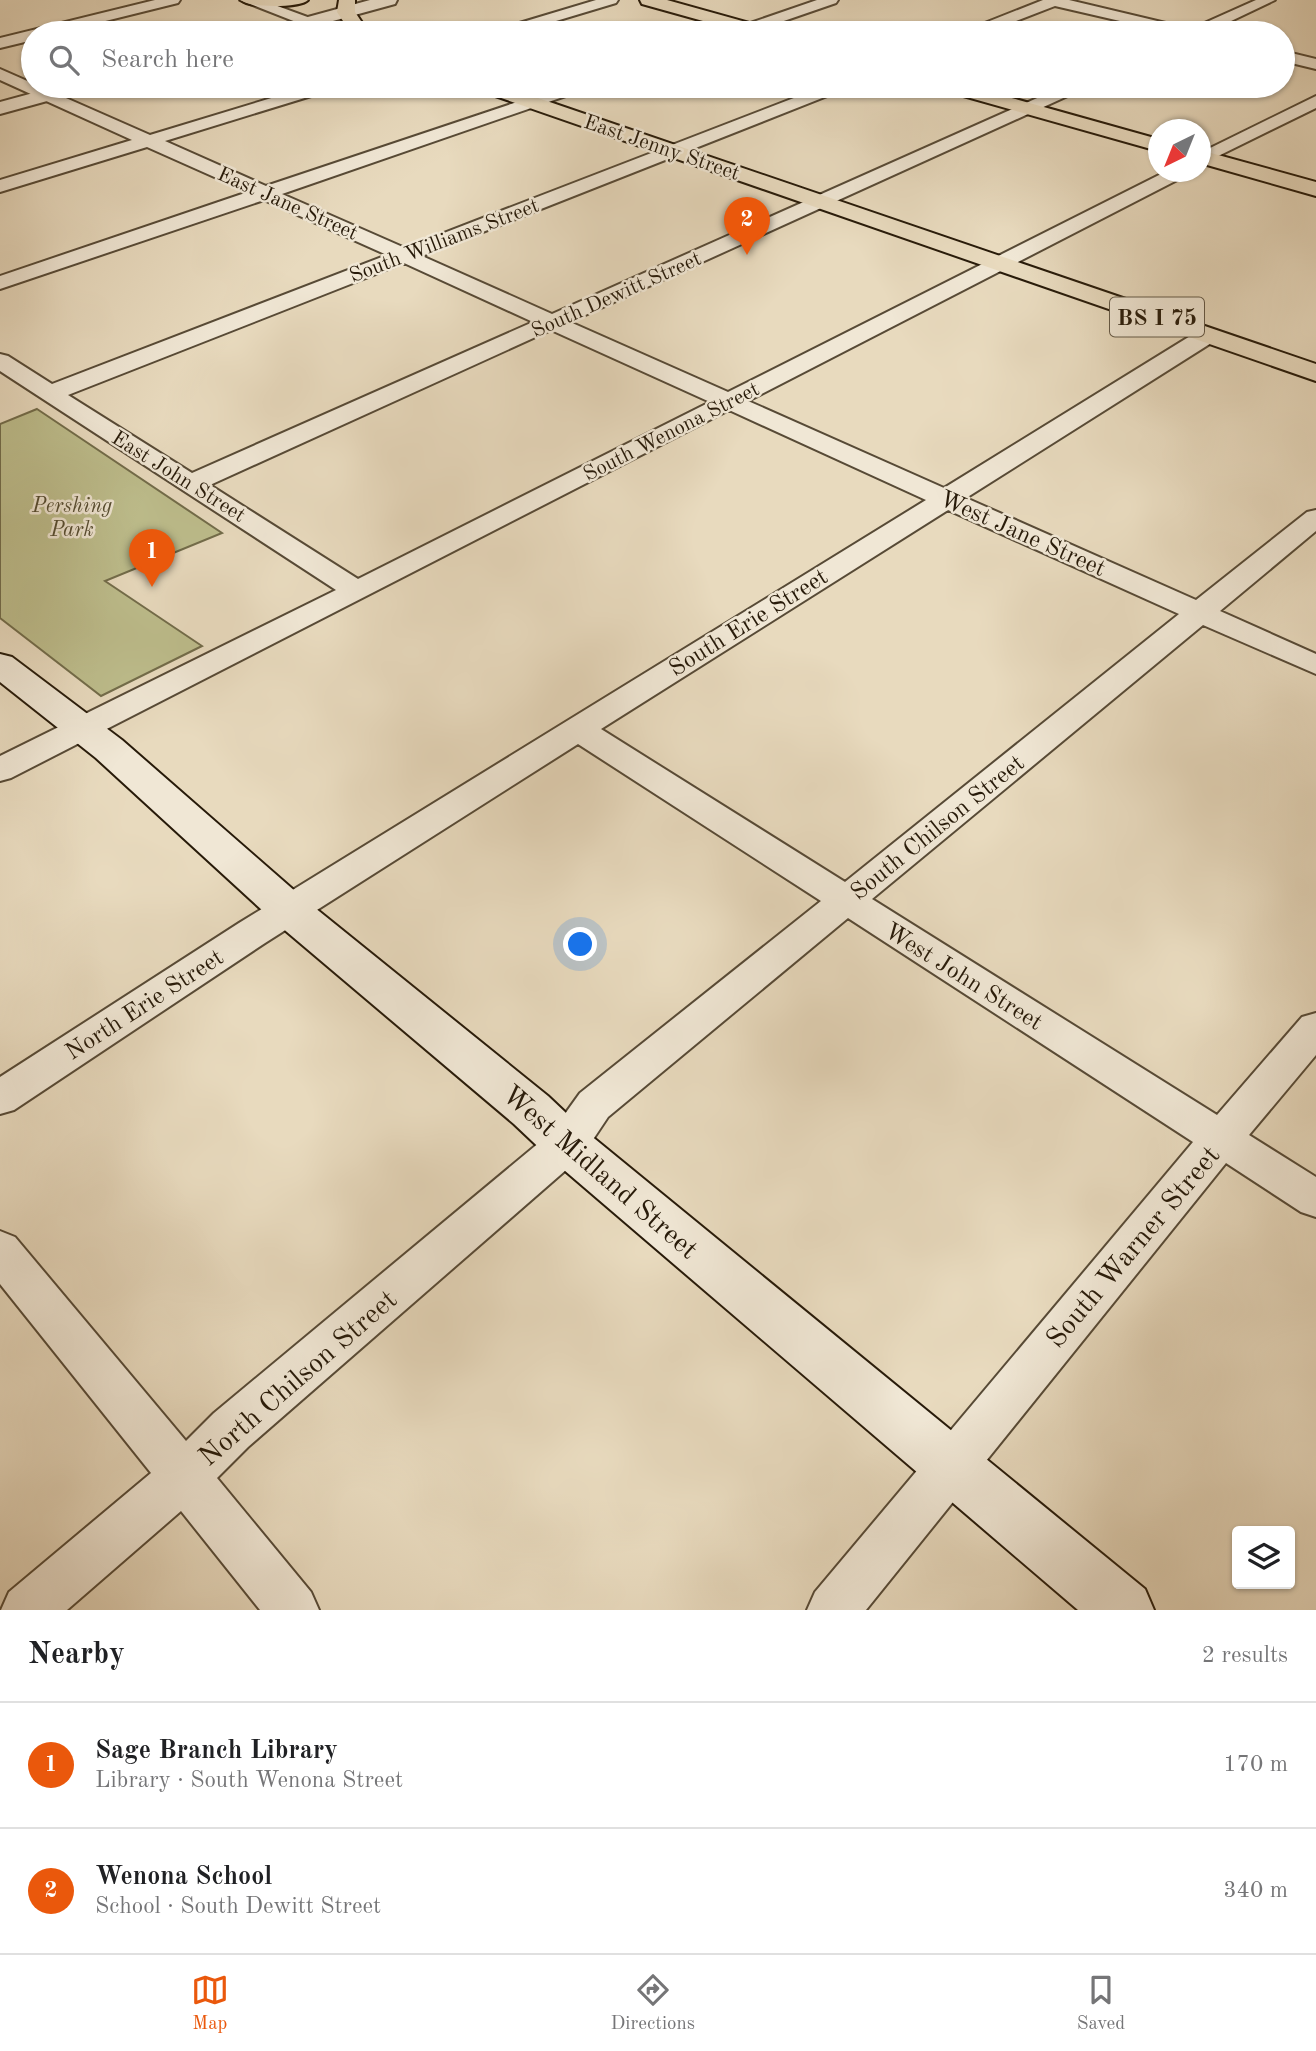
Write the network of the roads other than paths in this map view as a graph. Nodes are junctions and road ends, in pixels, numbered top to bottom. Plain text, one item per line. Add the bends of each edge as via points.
1 (173, 0) edge
2 (248, 0) edge
3 (300, 0) edge
4 (389, 0) edge
5 (611, 0) edge
6 (648, 0) edge
7 (831, 0) edge
8 (1053, 0) edge
9 (1268, 0) edge
10 (347, 6) edge
11 (88, 21) edge
12 (302, 21) edge
13 (312, 21) edge
14 (541, 21) edge
15 (715, 21) edge
16 (778, 21) edge
17 (1001, 21) edge
18 (1141, 21) edge
19 (1220, 21) edge
20 (21, 38) edge
21 (0, 43) edge
22 (1295, 59) edge
23 (1316, 64) edge
24 (0, 74) edge
25 (21, 83) edge
26 (36, 98) edge
27 (54, 98) edge
28 (289, 98) edge
29 (520, 98) edge
30 (544, 98) edge
31 (808, 98) edge
32 (992, 98) edge
33 (1050, 98) edge
34 (1316, 101) edge
35 (532, 102) junction
36 (0, 108) edge
37 (1028, 108) junction
38 (149, 141) junction
39 (1148, 142) edge
40 (673, 150) junction
41 (1211, 154) edge
42 (1211, 160) edge
43 (1158, 182) edge
44 (0, 186) edge
45 (1316, 189) edge
46 (265, 193) junction
47 (820, 202) junction
48 (405, 255) junction
49 (997, 263) junction
50 (0, 283) edge
51 (552, 323) junction
52 (1208, 335) junction
53 (0, 361) edge
54 (1316, 373) edge
55 (49, 394) junction
56 (730, 401) junction
57 (192, 483) junction
58 (947, 498) junction
59 (1316, 518) edge
60 (357, 591) junction
61 (1200, 612) junction
62 (1316, 664) edge
63 (0, 665) edge
64 (82, 727) junction
65 (578, 729) junction
66 (0, 770) edge
67 (847, 901) junction
68 (289, 910) junction
69 (1316, 1028) edge
70 (0, 1098) edge
71 (1221, 1139) junction
72 (566, 1144) junction
73 (1316, 1199) edge
74 (0, 1251) edge
75 (950, 1466) junction
76 (185, 1476) junction
77 (27, 1610) edge
78 (293, 1610) edge
79 (833, 1610) edge
80 (1124, 1610) edge

1 - 11 street
2 - 3 highway
2 - 12 street
4 - 10 main road
5 - 14 street
6 - 15 highway
7 - 16 street
8 - 17 street
8 - 18 street
9 - 19 street
10 - 13 main road
20 - 21 street
22 - 23 street
24 - 25 street, East Jane Street
26 - 36 main road
27 - 38 street, East Jane Street
28 - 38 street
29 - 35 highway, East Jenny Street / BS I 75
30 - 35 street
31 - 40 street, South Williams Street
32 - 37 highway
33 - 37 street, South Dewitt Street
34 - 41 street
35 - 40 highway, East Jenny Street / BS I 75
35 - 46 street
37 - 39 highway
37 - 47 street, South Dewitt Street
38 - 44 street
38 - 46 street, East Jane Street
40 - 47 highway, East Jenny Street / BS I 75
40 - 48 street, South Williams Street
42 - 45 highway
43 - 49 street, South Wenona Street
46 - 48 street, East Jane Street
46 - 50 street
47 - 49 highway, East Jenny Street / BS I 75
47 - 51 street, South Dewitt Street
48 - 51 street, East Jane Street
48 - 55 street, South Williams Street
49 - 52 highway, BS I 75
49 - 56 street, South Wenona Street
51 - 56 street, East Jane Street
51 - 57 street, South Dewitt Street
52 - 54 highway, BS I 75
52 - 58 street, South Erie Street
53 - 55 street, East John Street
55 - 57 street, East John Street
56 - 58 street, West Jane Street
56 - 60 street, South Wenona Street
57 - 60 street, East John Street
58 - 61 street, West Jane Street
58 - 65 street, South Erie Street
59 - 61 street, South Chilson Street
60 - 64 street, South Wenona Street
61 - 62 street, West Jane Street
61 - 67 street, South Chilson Street
63 - 64 main road, West Midland Street
64 - 66 street, South Wenona Street
64 - 68 main road, West Midland Street
65 - 67 street, West John Street
65 - 68 street, South Erie Street
67 - 71 street, West John Street
67 - 72 street, South Chilson Street via 594,1105
68 - 70 street, North Erie Street
68 - 72 main road, West Midland Street
69 - 71 street, South Warner Street
71 - 73 street, West John Street
71 - 75 street, South Warner Street
72 - 75 main road, West Midland Street
72 - 76 street, North Chilson Street via 231,1430
74 - 76 street
75 - 79 street, South Warner Street
75 - 80 main road, West Midland Street
76 - 77 street, North Chilson Street
76 - 78 street

